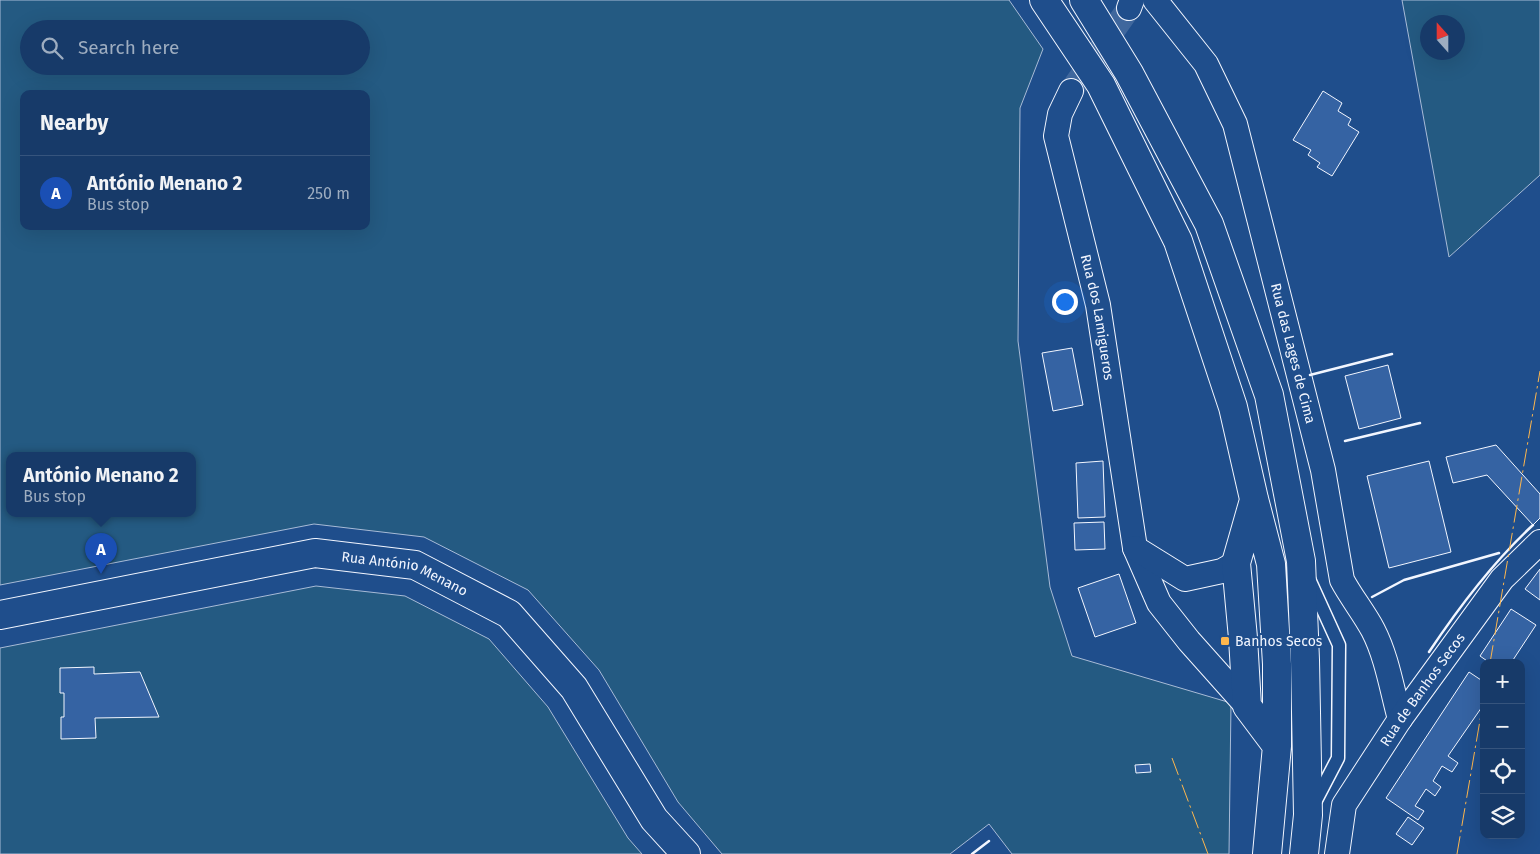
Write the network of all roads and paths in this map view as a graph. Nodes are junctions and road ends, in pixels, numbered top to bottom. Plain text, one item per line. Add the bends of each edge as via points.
1 (1044, 0) edge
2 (1084, 0) edge
3 (1155, 0) edge
4 (1071, 91) tunnel mouth
5 (1254, 499) junction
6 (1540, 542) edge
7 (1135, 548) junction
8 (1236, 563) junction
9 (0, 615) edge
10 (1247, 706) junction
11 (1400, 719) junction
12 (1277, 746) junction
13 (686, 854) edge
14 (1267, 854) edge
15 (1304, 854) edge
16 (1337, 854) edge

1 - 5 main road via 1101,85 1178,240 1233,407
2 - 15 main road via 1129,73 1209,224 1269,395 1301,561 1308,815
3 - 11 street, Rua das Lages de Cima via 1206,64 1235,124 1324,470 1342,580 1382,650
4 - 7 street, Rua dos Lamigueros via 1060,114 1056,136 1098,305
5 - 8 main road
5 - 12 main road via 1272,564
6 - 11 street, Rua de Banhos Secos via 1502,578
7 - 8 street via 1185,580 1222,571
7 - 10 street, Rua dos Lamigueros via 1159,602
8 - 10 main road
9 - 13 main road, Rua António Menano via 315,554 415,565 509,614 574,688 654,819
10 - 12 main road
11 - 16 street, Rua de Banhos Secos via 1344,806
12 - 14 main road

